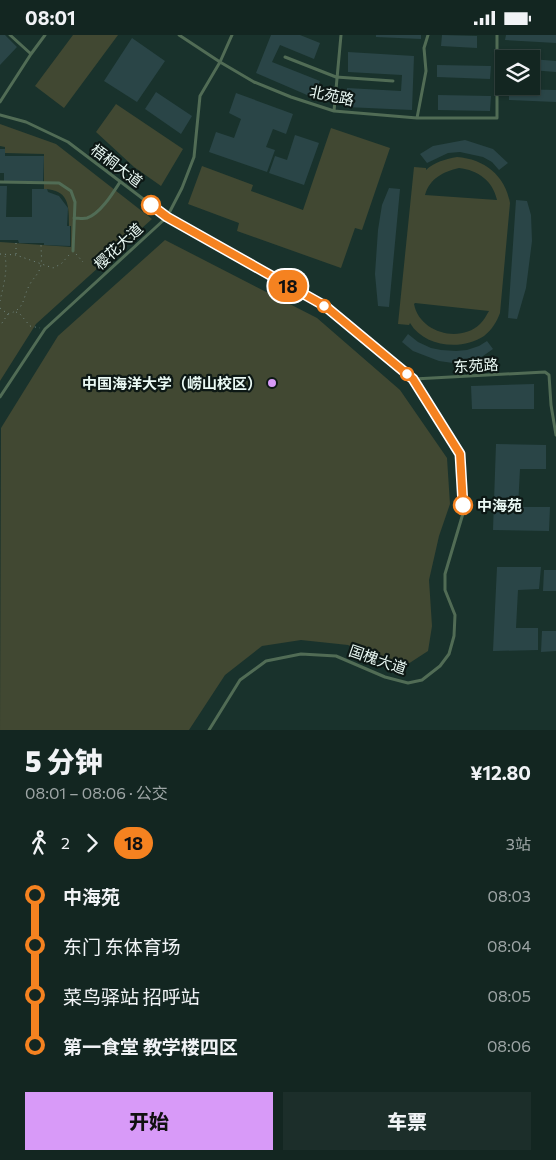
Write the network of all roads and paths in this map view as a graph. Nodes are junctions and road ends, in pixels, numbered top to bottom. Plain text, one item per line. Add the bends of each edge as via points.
1 (10, 35) edge
2 (45, 35) edge
3 (179, 35) edge
4 (232, 35) edge
5 (334, 35) edge
6 (428, 35) edge
7 (497, 35) edge
8 (340, 36) edge
9 (31, 54) junction
10 (285, 57) dead end
11 (220, 62) junction
12 (336, 77) junction
13 (393, 81) dead end
14 (0, 102) edge
15 (334, 111) junction
16 (0, 115) edge
17 (417, 118) junction
18 (0, 182) edge
19 (120, 182) junction
20 (167, 217) junction
21 (74, 218) junction
22 (16, 242) dead end
23 (41, 244) dead end
24 (73, 251) junction
25 (0, 254) edge
26 (5, 255) junction
27 (16, 255) junction
28 (83, 261) dead end
29 (41, 264) junction
30 (0, 301) edge
31 (0, 308) edge
32 (15, 312) junction
33 (8, 314) junction
34 (0, 326) edge
35 (45, 329) junction
36 (413, 379) junction
37 (0, 397) edge
38 (556, 435) edge
39 (209, 730) edge

1 - 9 lane
2 - 9 lane
3 - 11 lane, 北苑路
4 - 11 lane, 樱花大道
5 - 8 lane
6 - 17 lane via 424,48 426,71
7 - 17 lane, 北苑路 via 497,118
8 - 12 lane
9 - 14 lane
10 - 12 lane
11 - 15 lane, 北苑路 via 254,82
11 - 20 lane, 樱花大道 via 200,97 194,157
12 - 13 lane
12 - 15 lane
15 - 17 lane, 北苑路
16 - 19 lane, 梧桐大道 via 56,135
18 - 21 lane via 59,183 71,191 75,203
19 - 20 lane, 梧桐大道
19 - 21 lane via 95,213 87,218
20 - 35 lane, 樱花大道
20 - 36 lane, 梧桐大道 via 325,306
21 - 24 lane
22 - 27 path
23 - 29 path
24 - 28 path
24 - 29 path via 57,267
25 - 26 path
26 - 27 path
26 - 30 path via 7,270
27 - 29 path
29 - 32 path via 25,299
31 - 33 path
32 - 33 path
32 - 35 path via 30,326
33 - 34 path
35 - 37 lane, 樱花大道
36 - 38 lane, 东苑路 via 545,372 549,375
36 - 39 lane, 国槐大道 via 460,454 464,510 445,573 445,590 454,615 454,636 449,654 422,680 408,683 336,656 300,654 266,661 240,680

